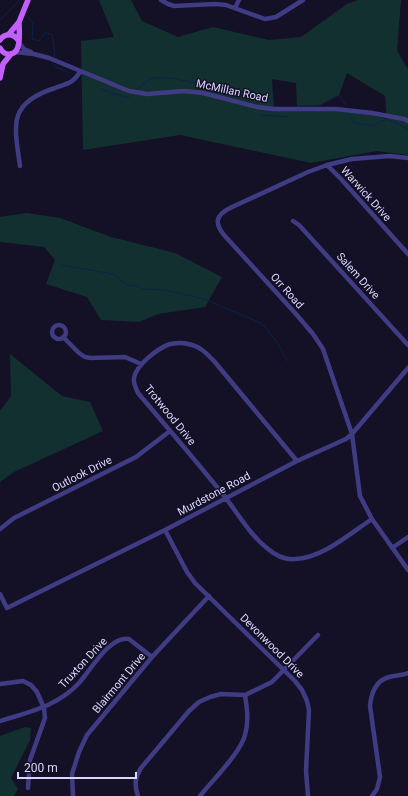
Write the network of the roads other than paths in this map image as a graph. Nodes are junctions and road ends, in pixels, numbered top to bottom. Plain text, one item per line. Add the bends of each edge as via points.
1 (28, 0) edge
2 (161, 0) edge
3 (239, 0) edge
4 (302, 0) edge
5 (235, 8) junction
6 (19, 22) junction
7 (4, 35) edge
8 (0, 40) edge
9 (18, 42) junction
10 (0, 48) edge
11 (12, 53) junction
12 (34, 54) junction
13 (80, 72) junction
14 (0, 78) edge
15 (408, 121) edge
16 (408, 158) edge
17 (326, 165) junction
18 (20, 166) dead end
19 (293, 221) dead end
20 (408, 254) edge
21 (63, 337) dead end
22 (408, 345) edge
23 (141, 364) junction
24 (408, 368) edge
25 (170, 430) junction
26 (352, 434) junction
27 (297, 461) junction
28 (226, 499) junction
29 (372, 519) junction
30 (0, 529) edge
31 (165, 530) junction
32 (408, 537) edge
33 (392, 548) junction
34 (408, 570) edge
35 (0, 594) edge
36 (209, 596) junction
37 (318, 635) dead end
38 (152, 657) junction
39 (285, 670) junction
40 (408, 673) edge
41 (0, 684) edge
42 (245, 695) junction
43 (44, 708) junction
44 (0, 721) edge
45 (28, 788) dead end
46 (73, 796) edge
47 (138, 796) edge
48 (200, 796) edge
49 (308, 796) edge
50 (372, 796) edge

1 - 6 main road
2 - 5 street via 174,6 215,4
3 - 5 street
4 - 5 street via 276,17 265,19
6 - 7 main road
6 - 9 main road
7 - 8 main road
7 - 9 main road via 14,36
9 - 11 main road via 18,48
9 - 12 street, McMillan Road
10 - 11 main road via 4,53
11 - 12 street, McMillan Road
11 - 14 main road via 3,64
12 - 13 street, McMillan Road
13 - 15 street, McMillan Road via 117,87 147,94 184,91 203,93 257,107 336,109
13 - 18 street via 72,82 31,97 23,106 15,130
16 - 17 street, Orr Road via 390,156 352,159
17 - 20 street, Warwick Drive via 342,179
17 - 26 street, Orr Road via 224,211 218,217 218,225 320,344
19 - 22 street, Salem Drive
21 - 23 street via 85,357 125,357
23 - 25 street, Trotwood Drive via 134,377 138,393
23 - 27 street via 170,344 188,344 203,349
24 - 26 street, Murdstone Road
25 - 28 street, Trotwood Drive
25 - 30 street, Outlook Drive via 136,457 14,518
26 - 27 street, Murdstone Road
26 - 29 street, Orr Road via 360,496
27 - 28 street, Murdstone Road
28 - 29 street, Trotwood Drive via 255,536 268,548 280,557 295,560 324,551
28 - 31 street, Murdstone Road
29 - 33 street, Orr Road
31 - 35 street, Murdstone Road via 7,608
31 - 36 street, Devonwood Drive via 187,572
32 - 33 street
33 - 34 street, Orr Road
36 - 38 street, Blairmont Drive
36 - 39 street, Devonwood Drive
37 - 39 street
38 - 43 street, Truxton Drive via 129,639 120,639 109,647 69,693
38 - 46 street, Blairmont Drive via 83,742 72,774
39 - 42 street via 272,682
39 - 49 street, Devonwood Drive via 302,690 309,710 306,771
40 - 50 street via 388,677 373,690 370,706 380,777
41 - 43 street via 23,681 31,685
42 - 47 street via 210,697 189,711 141,768 135,782
42 - 48 street via 245,736 239,749
43 - 44 street, Truxton Drive
43 - 45 street via 45,718 30,760

